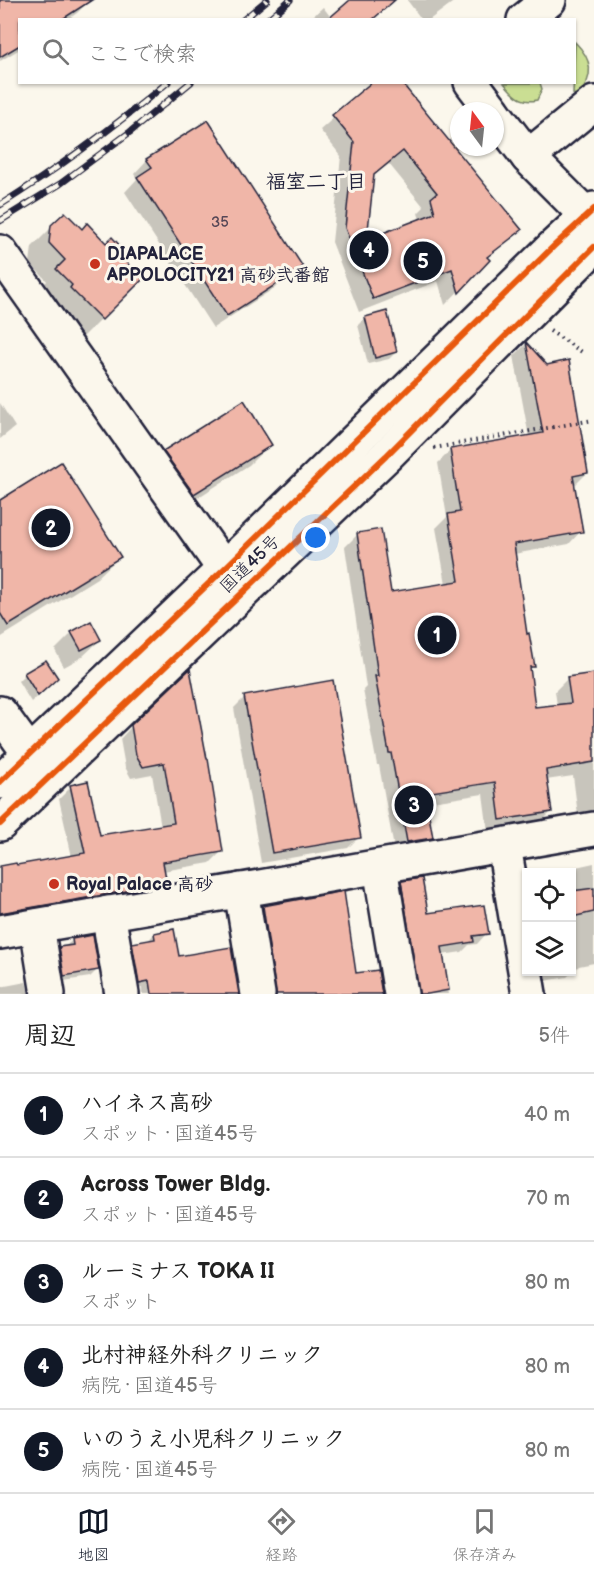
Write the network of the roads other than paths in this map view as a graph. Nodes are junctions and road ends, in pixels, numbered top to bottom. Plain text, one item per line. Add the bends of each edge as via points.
1 (549, 0) edge
2 (526, 18) edge
3 (473, 84) edge
4 (486, 102) edge
5 (594, 103) edge
6 (504, 125) edge
7 (528, 157) junction
8 (592, 229) edge
9 (0, 252) edge
10 (224, 569) junction
11 (0, 712) edge
12 (30, 753) junction
13 (0, 782) edge
14 (0, 824) edge
15 (594, 829) edge
16 (504, 846) junction
17 (380, 867) junction
18 (241, 890) junction
19 (108, 913) junction
20 (37, 926) junction
21 (0, 932) edge
22 (48, 994) edge
23 (122, 994) edge
24 (258, 994) edge
25 (401, 994) edge
26 (529, 994) edge

1 - 2 main road
3 - 4 main road
5 - 7 main road
6 - 7 main road
7 - 8 main road
8 - 10 main road, 国道45号 via 547,253
8 - 14 main road, 国道45号 via 386,456
9 - 10 main road
10 - 12 main road, 国道45号
11 - 12 main road
12 - 13 main road, 国道45号
15 - 16 main road
16 - 17 main road
16 - 26 main road
17 - 18 main road
17 - 25 main road
18 - 19 main road
18 - 24 main road
19 - 20 main road
19 - 23 main road
20 - 21 main road
20 - 22 main road

